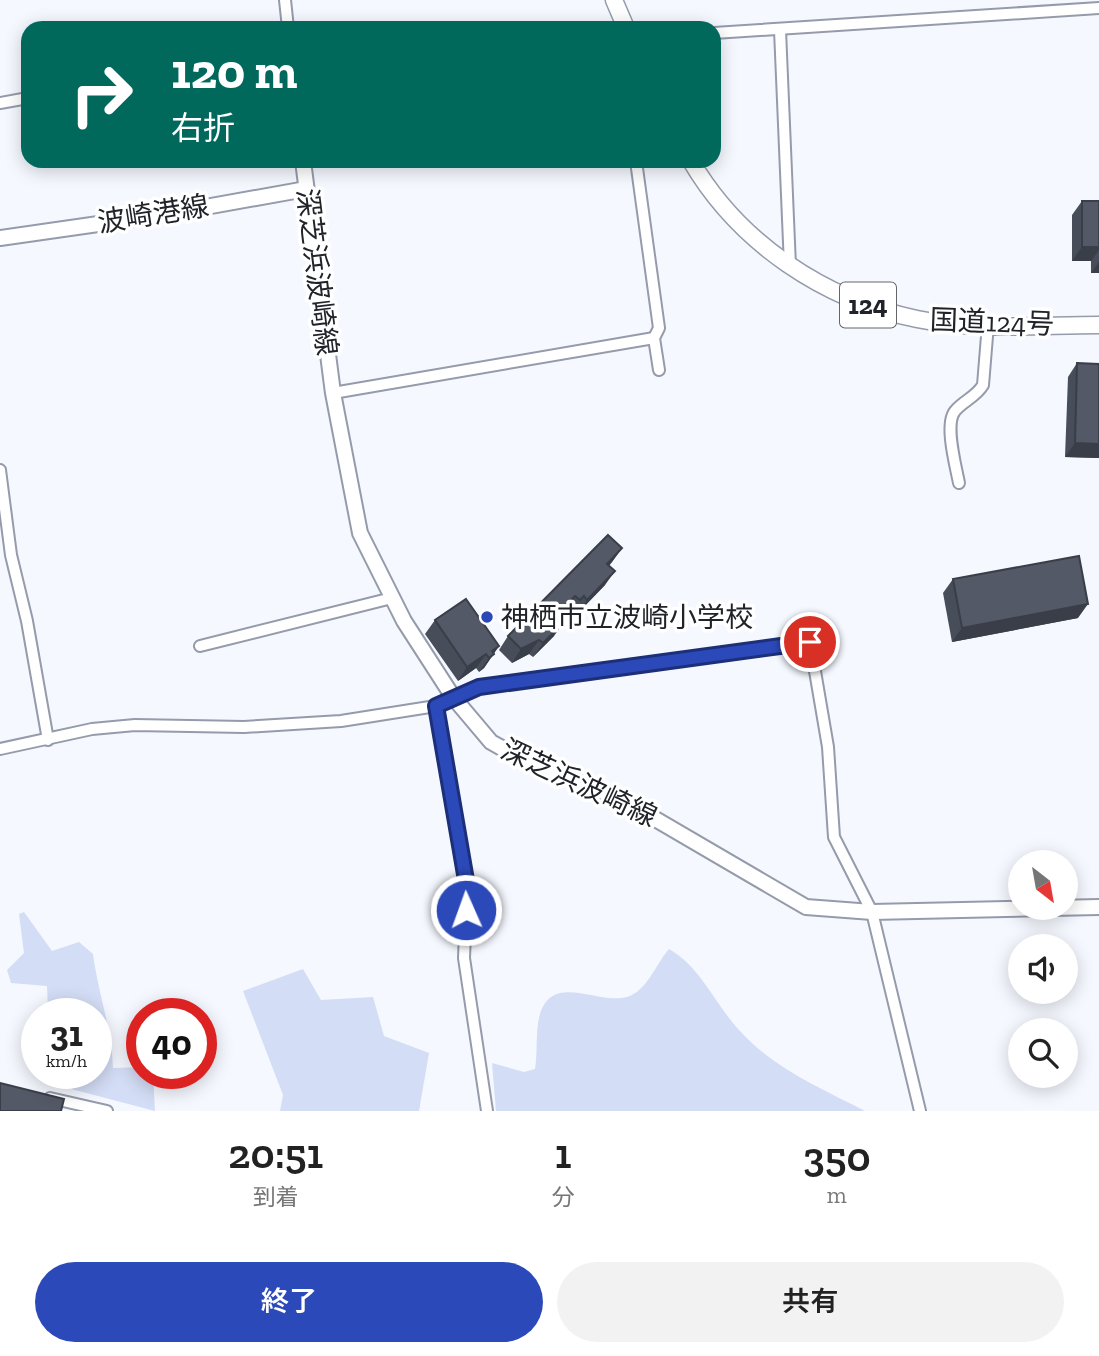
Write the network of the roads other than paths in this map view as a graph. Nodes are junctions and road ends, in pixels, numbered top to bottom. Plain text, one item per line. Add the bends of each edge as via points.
1 (285, 0) edge
2 (614, 0) edge
3 (1099, 8) edge
4 (287, 21) edge
5 (623, 21) edge
6 (780, 30) junction
7 (721, 33) edge
8 (21, 99) edge
9 (0, 103) edge
10 (304, 168) edge
11 (637, 168) edge
12 (696, 168) edge
13 (306, 188) junction
14 (0, 238) edge
15 (790, 266) junction
16 (988, 324) junction
17 (1099, 325) edge
18 (653, 338) junction
19 (659, 370) dead end
20 (333, 393) junction
21 (0, 470) edge
22 (959, 483) dead end
23 (392, 598) junction
24 (200, 646) dead end
25 (453, 697) junction
26 (436, 706) junction
27 (48, 740) junction
28 (0, 749) edge
29 (1099, 907) edge
30 (872, 912) junction
31 (32, 1094) edge
32 (67, 1107) edge
33 (107, 1111) edge
34 (486, 1111) edge
35 (920, 1111) edge

1 - 4 street
2 - 5 highway
3 - 6 street
6 - 7 street
6 - 15 street
8 - 9 street
10 - 13 main road, 深芝浜波崎線
11 - 18 street via 659,328
12 - 15 highway, 国道124号 / 124 via 732,216
13 - 14 main road, 波崎港線
13 - 20 main road, 深芝浜波崎線
15 - 16 highway, 国道124号 / 124 via 845,296 894,313
16 - 17 highway, 国道124号 / 124
16 - 22 street via 983,385 955,410 951,425
18 - 19 street
18 - 20 street
20 - 23 main road, 深芝浜波崎線 via 360,533
21 - 27 street via 11,555
23 - 24 street
23 - 25 main road, 深芝浜波崎線
25 - 26 street
25 - 30 main road, 深芝浜波崎線 via 491,742 525,761 621,799 772,890 806,907
25 - 30 street via 479,687 810,642 828,747 834,837
26 - 27 street via 341,722 135,725
26 - 34 street via 467,886 464,958
27 - 28 street
29 - 30 main road, 深芝浜波崎線
30 - 35 street
31 - 32 street
32 - 33 street

